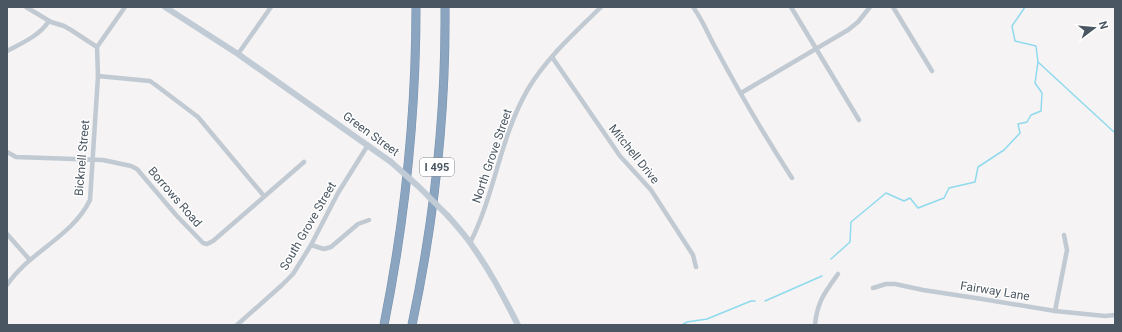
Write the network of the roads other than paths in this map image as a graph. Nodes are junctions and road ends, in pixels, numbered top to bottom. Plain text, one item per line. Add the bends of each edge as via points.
1 (26, 7) edge
2 (126, 7) edge
3 (165, 7) edge
4 (271, 7) edge
5 (416, 7) edge
6 (445, 7) edge
7 (601, 7) edge
8 (693, 7) edge
9 (791, 7) edge
10 (870, 7) edge
11 (893, 7) edge
12 (48, 21) junction
13 (97, 47) junction
14 (816, 48) junction
15 (7, 51) edge
16 (238, 54) junction
17 (552, 57) junction
18 (932, 71) dead end
19 (98, 76) junction
20 (741, 93) junction
21 (860, 120) dead end
22 (368, 145) junction
23 (7, 152) edge
24 (93, 160) junction
25 (304, 162) dead end
26 (792, 178) dead end
27 (264, 196) junction
28 (369, 220) dead end
29 (7, 234) edge
30 (1064, 235) dead end
31 (470, 243) junction
32 (311, 245) junction
33 (29, 259) junction
34 (696, 267) dead end
35 (838, 274) dead end
36 (7, 284) edge
37 (873, 288) dead end
38 (1055, 311) junction
39 (1115, 316) edge
40 (412, 323) edge
41 (237, 325) edge
42 (384, 325) edge
43 (518, 325) edge
44 (815, 325) edge

1 - 12 street
2 - 13 street
3 - 16 main road, Green Street
4 - 16 street
5 - 42 highway, I 495 via 410,148 399,242
6 - 40 highway, I 495 via 438,157
7 - 17 street, North Grove Street
8 - 20 street
9 - 14 street
10 - 14 street via 848,30
11 - 18 street
12 - 13 street via 64,26
12 - 15 street via 36,35
13 - 19 street, Bicknell Street
14 - 20 street
14 - 21 street
16 - 22 main road, Green Street
17 - 31 street, North Grove Street via 528,89 521,103
17 - 34 street, Mitchell Drive via 620,156 651,190 694,255
19 - 24 street, Bicknell Street
19 - 27 street via 150,81 157,86 198,117
20 - 26 street
22 - 31 main road, Green Street, bridge via 419,187
22 - 32 street, South Grove Street via 338,193
23 - 24 street, Borrows Road via 16,157
24 - 27 street, Borrows Road via 103,160 137,169 202,243 213,242
24 - 33 street, Bicknell Street via 90,200 87,207 64,233
25 - 27 street
28 - 32 street via 358,224 331,247 324,249
29 - 33 street
30 - 38 street via 1067,250
31 - 43 main road, Green Street via 495,281
32 - 41 street, South Grove Street via 293,274
33 - 36 street, Bicknell Street
35 - 44 street via 821,298
37 - 38 street, Fairway Lane via 895,284
38 - 39 street, Fairway Lane

